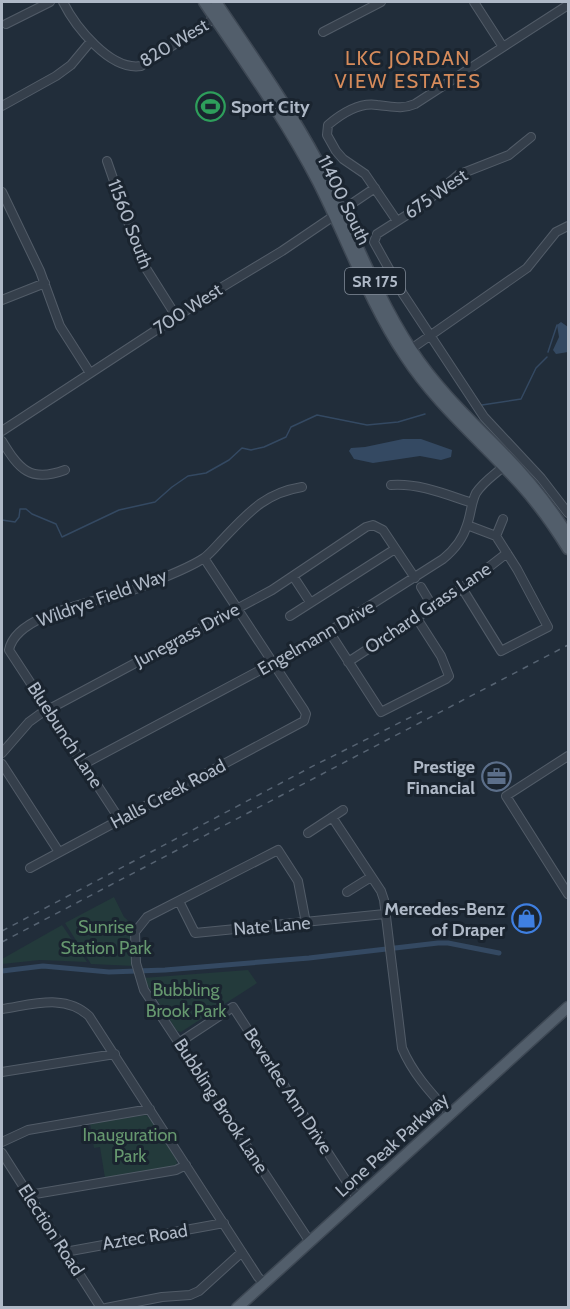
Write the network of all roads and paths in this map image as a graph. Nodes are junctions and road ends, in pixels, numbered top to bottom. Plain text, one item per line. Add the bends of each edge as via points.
1 (50, 2) edge
2 (63, 2) edge
3 (204, 2) edge
4 (216, 2) edge
5 (381, 2) edge
6 (474, 2) edge
7 (568, 5) edge
8 (215, 18) junction
9 (6, 24) dead end
10 (323, 32) dead end
11 (91, 41) junction
12 (503, 47) junction
13 (2, 106) edge
14 (531, 137) dead end
15 (107, 161) dead end
16 (375, 188) junction
17 (2, 192) edge
18 (5, 209) edge
19 (338, 213) junction
20 (397, 221) junction
21 (568, 226) edge
22 (45, 284) junction
23 (2, 300) edge
24 (176, 316) junction
25 (430, 336) junction
26 (411, 349) junction
27 (90, 373) junction
28 (2, 431) edge
29 (2, 441) edge
30 (504, 467) junction
31 (65, 470) dead end
32 (391, 485) dead end
33 (302, 487) dead end
34 (544, 499) junction
35 (472, 502) junction
36 (568, 513) edge
37 (503, 519) dead end
38 (467, 525) junction
39 (568, 535) edge
40 (496, 536) junction
41 (395, 549) junction
42 (568, 549) edge
43 (507, 553) junction
44 (204, 558) junction
45 (293, 576) junction
46 (415, 578) junction
47 (421, 587) dead end
48 (462, 588) junction
49 (310, 603) junction
50 (433, 606) junction
51 (238, 609) junction
52 (290, 615) dead end
53 (417, 617) junction
54 (330, 633) junction
55 (9, 650) joint
56 (348, 662) junction
57 (273, 663) junction
58 (48, 709) junction
59 (2, 753) edge
60 (568, 756) edge
61 (2, 764) edge
62 (84, 764) junction
63 (343, 810) dead end
64 (332, 817) junction
65 (120, 820) junction
66 (308, 833) dead end
67 (59, 852) junction
68 (30, 868) dead end
69 (371, 877) junction
70 (347, 892) dead end
71 (568, 894) edge
72 (179, 901) junction
73 (385, 914) junction
74 (306, 923) junction
75 (568, 1007) edge
76 (2, 1009) edge
77 (180, 1042) junction
78 (115, 1054) junction
79 (2, 1072) edge
80 (150, 1110) junction
81 (450, 1114) junction
82 (2, 1142) edge
83 (2, 1153) edge
84 (186, 1165) junction
85 (29, 1195) junction
86 (358, 1198) junction
87 (224, 1223) junction
88 (310, 1242) junction
89 (65, 1252) junction
90 (242, 1252) junction
91 (264, 1283) junction
92 (101, 1308) edge
93 (106, 1308) edge
94 (237, 1308) edge

1 - 9 street
2 - 11 street
3 - 8 main road, 11400 South / SR 175
4 - 19 main road, 11400 South / SR 175 via 292,117
5 - 10 street
6 - 12 street
7 - 12 street
8 - 11 street, 820 West via 141,66 114,58
8 - 19 main road, 11400 South / SR 175
11 - 13 street via 56,76
12 - 16 street via 415,104 397,108 364,105 328,125 327,135 336,151 365,174
14 - 20 street, 675 West via 509,155 458,175
15 - 24 street, 11560 South via 142,262
16 - 19 street, 700 West
16 - 20 street
17 - 18 street
18 - 22 street
19 - 24 street, 700 West
19 - 26 main road, 11400 South / SR 175
19 - 30 main road, 11400 South / SR 175 via 384,320 404,355 435,397
20 - 25 street, 675 West via 377,234 376,247
21 - 25 street via 556,232 527,268
22 - 23 street
22 - 27 street via 60,326
24 - 27 street, 700 West
25 - 26 street
25 - 36 street via 484,417 531,466
26 - 34 main road, 11400 South / SR 175 via 438,387
27 - 28 street, 700 West
29 - 31 street via 14,461 29,472 48,476
30 - 34 main road via 510,466
30 - 35 street, Engelmann Drive via 484,483
30 - 42 main road, 11400 South / SR 175
32 - 35 street via 420,486
33 - 44 street, Wildrye Field Way via 261,502
34 - 39 main road, 11400 South / SR 175
35 - 38 street, Engelmann Drive
37 - 40 street
38 - 40 street
38 - 46 street, Engelmann Drive via 453,550
40 - 43 street
41 - 45 street, Junegrass Drive via 378,526 373,525
41 - 46 street
41 - 49 street
43 - 48 street, Orchard Grass Lane
43 - 48 street via 548,627 501,651
44 - 51 street
44 - 55 street, Wildrye Field Way via 134,590 57,611 28,625 16,635
45 - 49 street
45 - 51 street, Junegrass Drive
46 - 54 street, Engelmann Drive
47 - 50 street
48 - 50 street, Orchard Grass Lane
49 - 52 street
50 - 53 street, Orchard Grass Lane
51 - 57 street
51 - 58 street, Junegrass Drive
53 - 56 street, Orchard Grass Lane
53 - 56 street via 441,656 446,679 381,712
54 - 56 street
54 - 57 street, Engelmann Drive
55 - 58 street, Bluebunch Lane
57 - 62 street, Engelmann Drive
57 - 65 street, Halls Creek Road via 305,712 301,724
58 - 59 street, Junegrass Drive via 29,722
58 - 62 street, Bluebunch Lane
60 - 71 street via 506,796
61 - 67 street
62 - 65 street, Bluebunch Lane
63 - 64 street
64 - 66 street
64 - 69 street
65 - 67 street, Halls Creek Road
67 - 68 street, Halls Creek Road
69 - 70 street
69 - 73 street via 381,891
72 - 74 street, Nate Lane via 195,933
72 - 74 street via 278,850 298,881
72 - 77 street, Bubbling Brook Lane via 147,916 135,932 138,971 144,990
73 - 74 street, Nate Lane
73 - 81 street via 402,1048 417,1077
75 - 81 main road, Lone Peak Parkway
76 - 78 street via 50,1002 71,1004 89,1016
77 - 86 street, Beverlee Ann Drive via 233,1007
77 - 88 street, Bubbling Brook Lane
78 - 79 street
78 - 80 street
80 - 82 street via 28,1130
80 - 84 street
81 - 86 main road, Lone Peak Parkway
83 - 85 street, Election Road
84 - 85 street via 176,1170
84 - 87 street
85 - 89 street, Election Road
86 - 88 main road, Lone Peak Parkway
87 - 89 street, Aztec Road
87 - 90 street
88 - 91 main road, Lone Peak Parkway
89 - 92 street, Election Road
90 - 91 street
90 - 93 street via 190,1295
91 - 94 main road, Lone Peak Parkway

